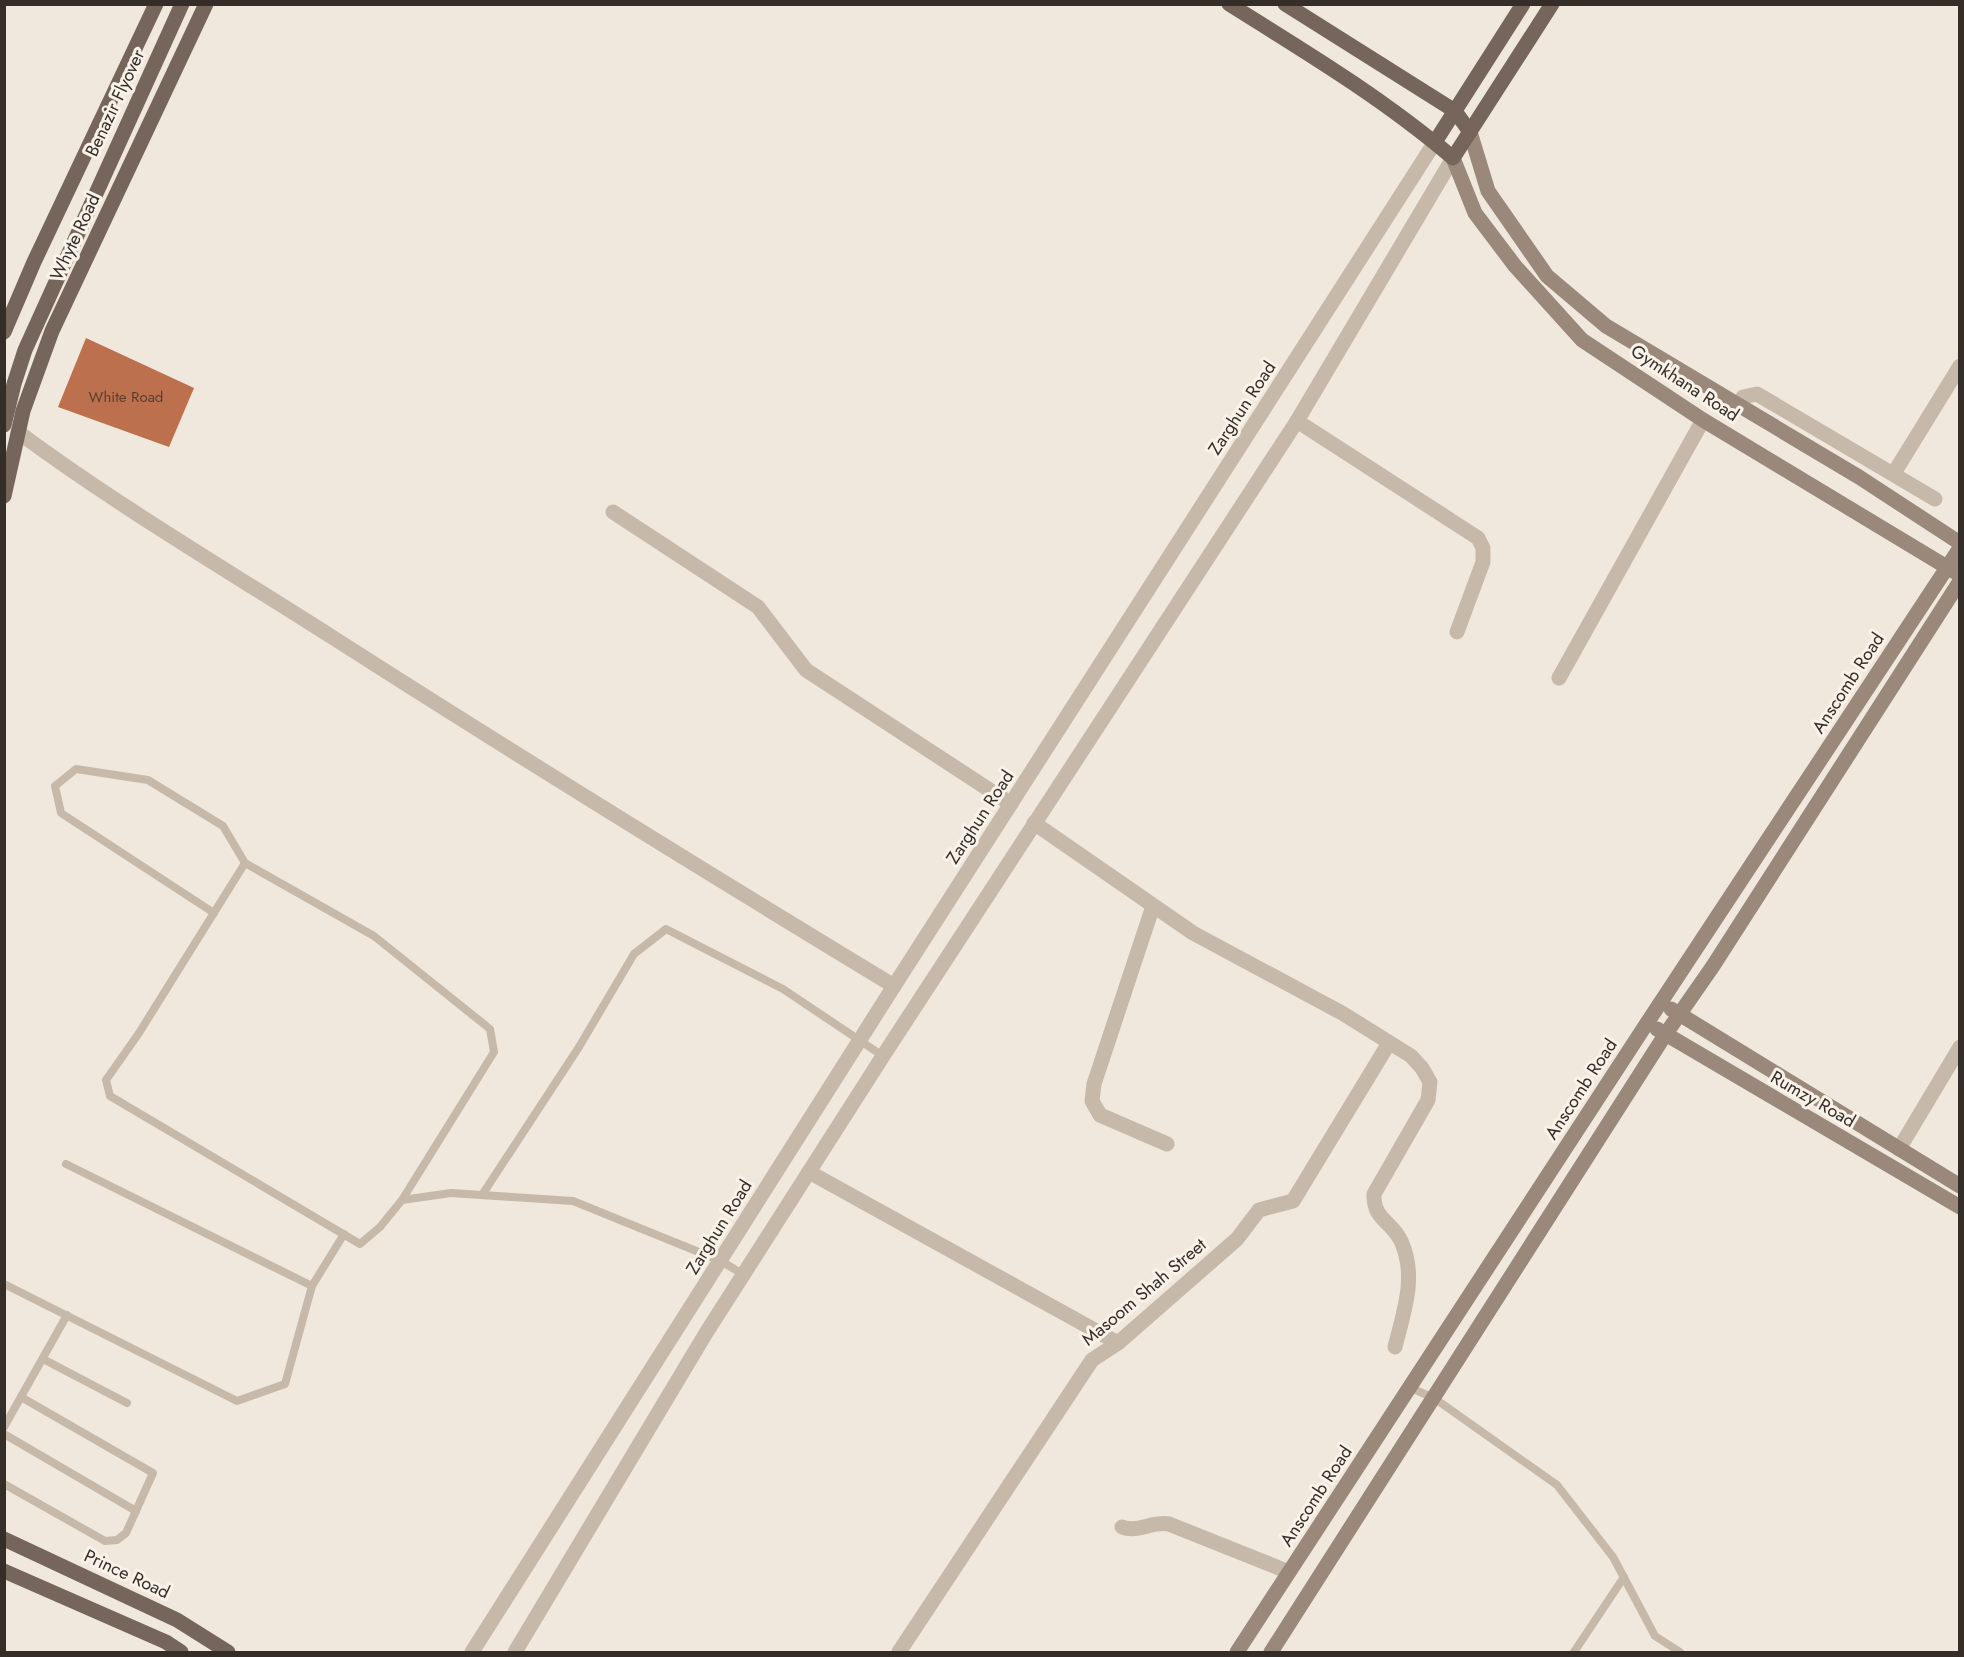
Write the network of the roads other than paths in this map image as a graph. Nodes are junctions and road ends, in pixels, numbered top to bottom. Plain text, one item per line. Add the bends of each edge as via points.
1 (156, 4) edge
2 (182, 4) edge
3 (206, 4) edge
4 (1229, 4) edge
5 (1285, 4) edge
6 (1523, 4) edge
7 (1552, 4) edge
8 (1455, 111) junction
9 (1470, 132) junction
10 (1435, 142) junction
11 (1453, 158) junction
12 (39, 316) junction
13 (4, 333) edge
14 (1959, 366) edge
15 (8, 393) edge
16 (1740, 406) junction
17 (1703, 420) junction
18 (1297, 421) junction
19 (11, 428) edge
20 (1894, 473) junction
21 (4, 496) edge
22 (1935, 499) dead end
23 (613, 512) dead end
24 (1959, 543) edge
25 (1959, 548) edge
26 (1954, 571) edge
27 (1959, 581) edge
28 (1457, 633) dead end
29 (1559, 678) dead end
30 (1011, 804) junction
31 (1034, 823) junction
32 (245, 863) junction
33 (1153, 906) junction
34 (214, 913) junction
35 (894, 986) junction
36 (1661, 1002) junction
37 (1679, 1015) junction
38 (1647, 1023) junction
39 (1665, 1035) junction
40 (861, 1041) junction
41 (1389, 1043) junction
42 (1959, 1047) edge
43 (884, 1056) junction
44 (1167, 1144) dead end
45 (1899, 1149) junction
46 (66, 1164) dead end
47 (809, 1172) junction
48 (1959, 1186) edge
49 (482, 1195) junction
50 (402, 1200) junction
51 (1959, 1207) edge
52 (344, 1234) junction
53 (721, 1261) junction
54 (744, 1275) junction
55 (4, 1284) edge
56 (312, 1286) junction
57 (67, 1315) junction
58 (1118, 1343) junction
59 (1395, 1347) dead end
60 (43, 1359) junction
61 (1411, 1388) junction
62 (21, 1397) junction
63 (1434, 1398) junction
64 (127, 1403) dead end
65 (4, 1427) edge
66 (4, 1434) edge
67 (4, 1484) edge
68 (136, 1511) junction
69 (1122, 1527) dead end
70 (4, 1539) edge
71 (4, 1571) edge
72 (1289, 1572) junction
73 (1624, 1577) junction
74 (181, 1653) edge
75 (228, 1653) edge
76 (472, 1653) edge
77 (514, 1653) edge
78 (899, 1653) edge
79 (1236, 1653) edge
80 (1271, 1653) edge
81 (1574, 1653) edge
82 (1680, 1653) edge

1 - 13 main road, Whyte Road
2 - 12 main road, Benazir Flyover
3 - 19 main road, Whyte Road via 52,331 23,411
4 - 10 main road via 1325,64
5 - 8 main road
6 - 8 main road, Zarghun Road
7 - 9 main road
8 - 9 main road
8 - 10 main road, Zarghun Road
9 - 11 main road
9 - 16 street via 1488,191 1547,276 1606,326
10 - 11 main road
10 - 30 street, Zarghun Road
11 - 17 street, Gymkhana Road via 1475,213 1515,266 1582,339
11 - 18 street
12 - 13 main road via 25,327
12 - 15 main road, Benazir Flyover
14 - 20 street
15 - 19 main road, Benazir Flyover
16 - 20 street via 1743,397 1757,393
16 - 24 street
17 - 26 street, Gymkhana Road
17 - 29 street
18 - 28 street via 1478,538 1483,562
18 - 31 street
19 - 21 main road, Whyte Road
19 - 35 street via 197,552 484,734
20 - 22 street
23 - 30 street via 758,607 806,670
25 - 26 street, Anscomb Road
26 - 36 street, Anscomb Road
27 - 37 street
30 - 35 street, Zarghun Road
31 - 33 street
31 - 43 street
32 - 34 lane
32 - 34 lane via 223,826 148,780 76,770 55,786 61,813
32 - 50 lane via 375,936 490,1029 494,1052
33 - 41 street via 1193,933 1342,1013
33 - 44 street via 1094,1084 1092,1101 1100,1115
34 - 52 lane via 106,1080 111,1096
35 - 40 street, Zarghun Road
36 - 37 street, Rumzy Road
36 - 38 street, Anscomb Road
37 - 39 street
37 - 45 street, Rumzy Road
38 - 39 street, Rumzy Road
38 - 61 street, Anscomb Road
39 - 51 street, Rumzy Road
39 - 63 street
40 - 43 lane
40 - 49 lane via 783,989 666,929 634,954 579,1047
40 - 53 street, Zarghun Road
41 - 58 street, Masoom Shah Street via 1293,1201 1259,1210 1237,1239
41 - 59 street via 1411,1056 1430,1082 1428,1100 1374,1194 1373,1205 1400,1238 1410,1272
42 - 45 street
43 - 47 street
45 - 48 street, Rumzy Road
46 - 56 lane
47 - 54 street
47 - 58 street
49 - 50 lane via 451,1192
49 - 53 lane via 573,1201
50 - 52 lane via 360,1244
52 - 56 lane
53 - 54 lane
53 - 76 street, Zarghun Road
54 - 77 street
55 - 57 lane
56 - 57 lane via 285,1384 237,1401
57 - 60 lane
58 - 78 street, Masoom Shah Street via 1092,1360
60 - 62 lane
60 - 64 lane
61 - 63 lane
61 - 72 street, Anscomb Road
62 - 65 lane
62 - 68 lane via 153,1473
63 - 73 lane via 1557,1485
63 - 80 street
66 - 68 lane
67 - 68 lane via 105,1541 117,1540 126,1533
69 - 72 street via 1130,1530 1168,1524
70 - 75 main road, Prince Road via 177,1620
71 - 74 main road via 165,1642
72 - 79 street, Anscomb Road
73 - 81 lane
73 - 82 lane via 1654,1636

